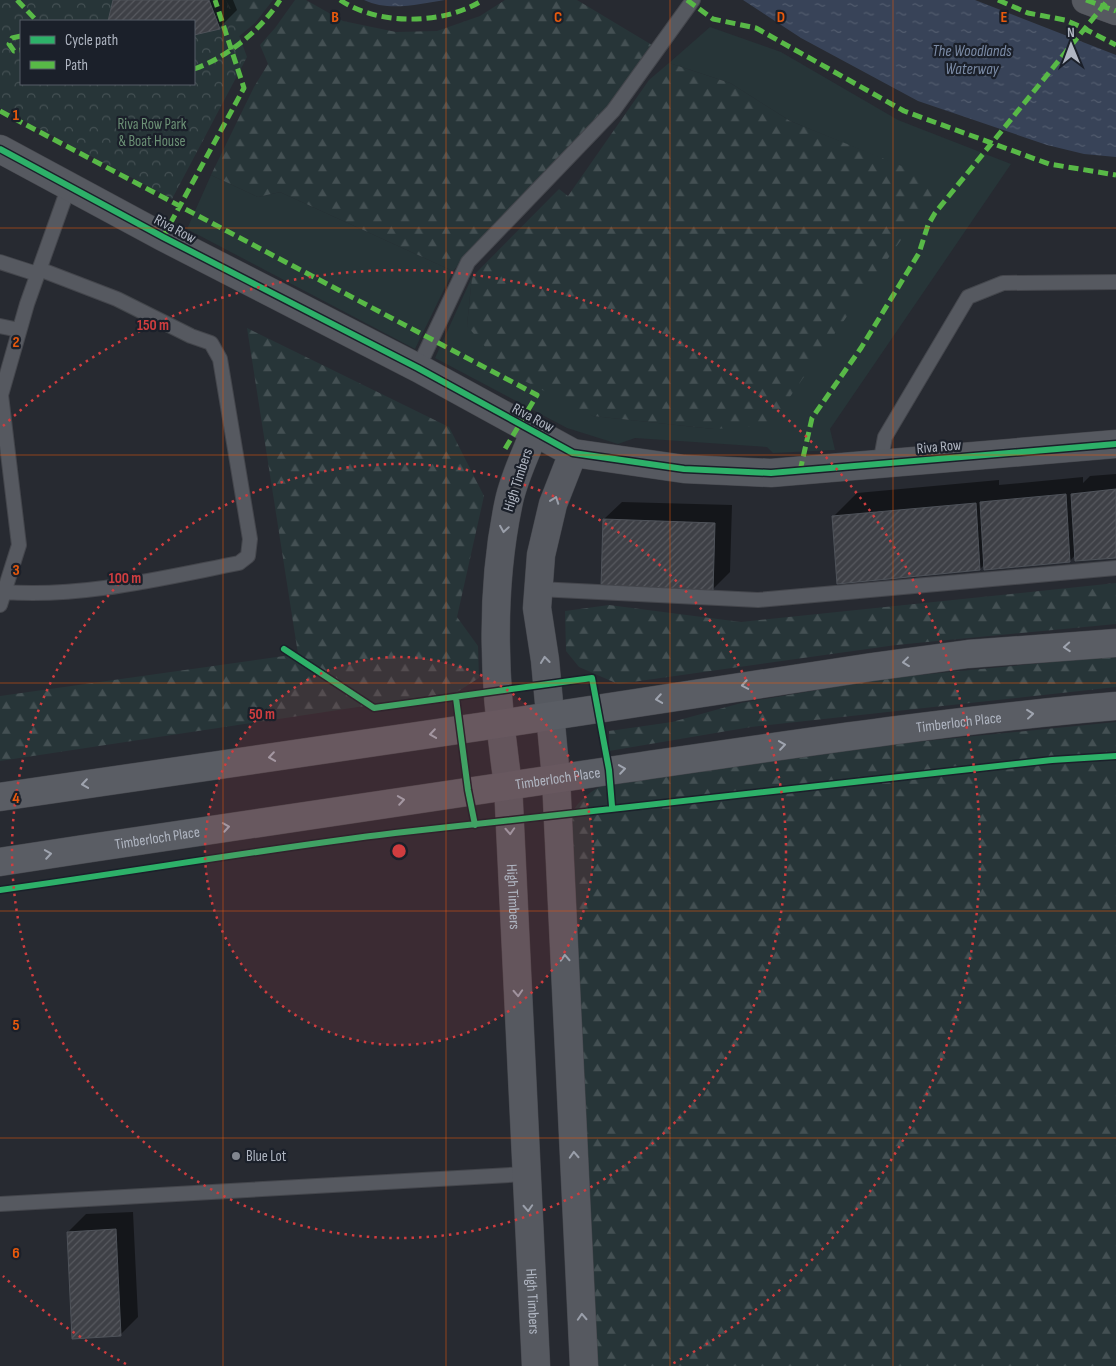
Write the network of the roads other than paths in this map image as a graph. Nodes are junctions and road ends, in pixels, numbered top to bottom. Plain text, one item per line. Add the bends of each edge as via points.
1 (693, 0) edge
2 (1086, 0) edge
3 (1116, 11) edge
4 (0, 149) edge
5 (70, 186) junction
6 (0, 262) edge
7 (38, 272) junction
8 (1116, 282) edge
9 (0, 326) edge
10 (19, 330) junction
11 (418, 368) junction
12 (1, 395) edge
13 (534, 433) junction
14 (1116, 444) edge
15 (573, 453) junction
16 (880, 464) junction
17 (1116, 568) edge
18 (538, 589) junction
19 (2, 599) edge
20 (1116, 643) edge
21 (1116, 706) edge
22 (549, 715) junction
23 (499, 724) junction
24 (556, 778) junction
25 (508, 784) junction
26 (0, 797) edge
27 (0, 862) edge
28 (527, 1174) junction
29 (0, 1204) edge
30 (536, 1366) edge
31 (584, 1366) edge

1 - 11 lane via 613,111 468,262
2 - 3 street
4 - 5 street, Riva Row
5 - 7 lane
5 - 11 street, Riva Row
6 - 7 lane
7 - 10 lane
7 - 19 lane via 117,299 159,322 211,343 220,359 250,539 248,556 239,564 120,585
8 - 16 lane via 1003,283 968,297 886,437
9 - 10 lane
10 - 12 lane
11 - 13 street, Riva Row
12 - 19 lane via 19,545
13 - 15 street, Riva Row
13 -> 23 street, High Timbers via 509,499 502,547 495,619
14 - 16 street, Riva Row
15 - 16 street, Riva Row via 684,469 771,474
18 -> 15 street via 541,555 553,504
17 - 18 lane via 758,600
22 -> 18 street via 537,608
20 -> 22 street via 968,654
24 -> 21 street, Timberloch Place via 937,724
22 - 23 street
22 - 24 street
23 - 25 street, High Timbers
23 -> 26 street
24 - 25 street, Timberloch Place
31 -> 24 street
27 -> 25 street, Timberloch Place
25 -> 28 street, High Timbers
28 - 29 lane
28 -> 30 street, High Timbers

